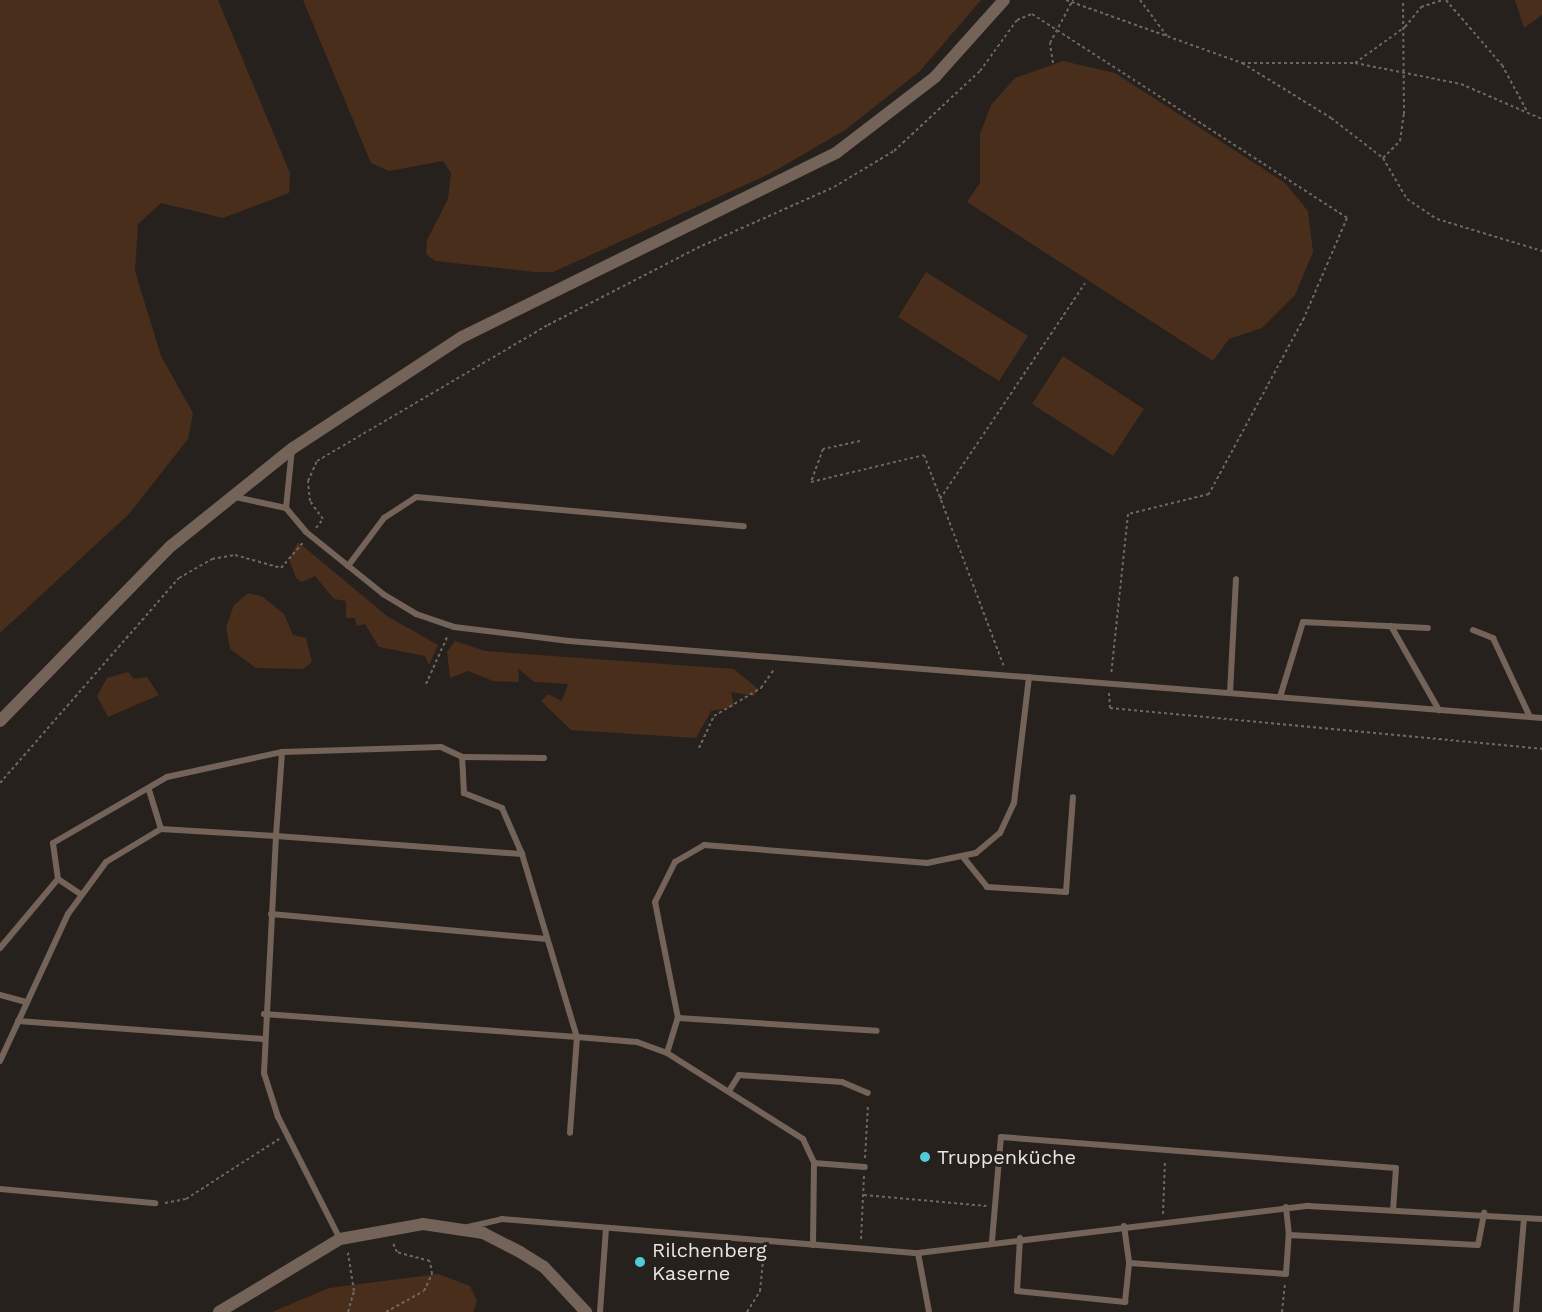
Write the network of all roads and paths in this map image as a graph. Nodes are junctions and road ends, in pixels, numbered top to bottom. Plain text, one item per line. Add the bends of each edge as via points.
1 (1004, 0) edge
2 (1066, 0) edge
3 (1140, 0) edge
4 (1403, 0) edge
5 (1444, 0) edge
6 (1072, 1) edge
7 (1405, 27) junction
8 (1054, 28) junction
9 (1167, 36) junction
10 (1053, 63) dead end
11 (1242, 63) junction
12 (1355, 63) junction
13 (1407, 73) junction
14 (1527, 111) junction
15 (1542, 119) edge
16 (1383, 158) junction
17 (1542, 251) edge
18 (1085, 283) dead end
19 (860, 441) dead end
20 (292, 448) junction
21 (229, 495) junction
22 (940, 499) junction
23 (286, 508) junction
24 (744, 526) dead end
25 (310, 535) junction
26 (348, 566) junction
27 (1236, 579) dead end
28 (451, 625) junction
29 (1391, 626) junction
30 (1428, 628) dead end
31 (1473, 630) dead end
32 (783, 657) junction
33 (1007, 675) junction
34 (1029, 677) junction
35 (1110, 683) junction
36 (426, 684) dead end
37 (1230, 693) junction
38 (1280, 697) junction
39 (1439, 710) junction
40 (1530, 717) junction
41 (1542, 718) edge
42 (0, 721) edge
43 (699, 748) dead end
44 (1542, 749) edge
45 (282, 752) junction
46 (462, 758) junction
47 (544, 758) dead end
48 (0, 783) edge
49 (149, 790) junction
50 (1073, 797) dead end
51 (161, 829) junction
52 (276, 836) junction
53 (522, 854) junction
54 (963, 857) junction
55 (58, 879) junction
56 (80, 894) junction
57 (271, 914) junction
58 (547, 939) junction
59 (0, 948) edge
60 (0, 995) edge
61 (27, 1002) junction
62 (264, 1014) junction
63 (678, 1018) junction
64 (18, 1021) junction
65 (877, 1031) dead end
66 (577, 1037) junction
67 (263, 1039) junction
68 (667, 1053) junction
69 (0, 1061) edge
70 (729, 1091) junction
71 (868, 1093) dead end
72 (287, 1134) junction
73 (570, 1134) dead end
74 (1166, 1148) junction
75 (814, 1163) junction
76 (865, 1167) dead end
77 (0, 1189) edge
78 (863, 1195) dead end
79 (155, 1203) joint
80 (995, 1206) junction
81 (1287, 1207) junction
82 (1393, 1207) junction
83 (1484, 1213) junction
84 (1524, 1218) junction
85 (1542, 1219) edge
86 (1164, 1222) junction
87 (386, 1226) junction
88 (1124, 1226) junction
89 (463, 1228) junction
90 (606, 1228) junction
91 (1289, 1235) junction
92 (1020, 1238) junction
93 (340, 1239) junction
94 (765, 1241) junction
95 (992, 1241) junction
96 (813, 1245) junction
97 (918, 1253) junction
98 (1129, 1263) junction
99 (1286, 1274) junction
100 (219, 1312) edge
101 (348, 1312) edge
102 (386, 1312) edge
103 (586, 1312) edge
104 (600, 1312) edge
105 (747, 1312) edge
106 (929, 1312) edge
107 (1282, 1312) edge
108 (1516, 1312) edge

1 - 20 street via 935,77 836,153 462,337
2 - 6 path
3 - 9 path
4 - 7 path
5 - 7 path via 1421,7
5 - 14 path via 1502,64
6 - 8 path
6 - 9 path
7 - 12 path
7 - 13 path
8 - 10 path
8 - 25 path via 1025,13 980,71 894,152 834,187 697,248 548,325 317,461 308,481 310,501 323,519
8 - 35 path via 1347,218 1304,318 1209,494 1128,514
9 - 11 path
11 - 12 path
11 - 16 path via 1331,118
12 - 13 path
13 - 14 path via 1461,84
13 - 16 path via 1400,141
14 - 15 path
16 - 17 path via 1407,199 1437,219
18 - 22 path
19 - 22 path via 823,449 811,482 924,454
20 - 21 street
20 - 23 lane
21 - 23 lane
21 - 42 street via 96,618
22 - 33 path
23 - 25 lane
24 - 26 lane via 416,497 384,518
25 - 26 lane
25 - 48 path via 281,567 235,555 212,559 179,578
26 - 28 lane via 416,614
27 - 37 lane
28 - 32 lane
28 - 36 path
29 - 30 lane
29 - 38 lane via 1303,622
29 - 39 lane
31 - 40 lane via 1493,638
32 - 33 lane
32 - 43 path via 761,688 714,716
33 - 34 lane
34 - 35 lane
34 - 54 lane via 1014,802 1000,833
35 - 37 lane
35 - 44 path via 1110,708
37 - 38 lane
38 - 39 lane
39 - 40 lane
40 - 41 lane
45 - 46 lane via 441,747
45 - 49 lane via 167,777
45 - 52 lane
46 - 47 lane
46 - 53 lane via 464,793 502,808
49 - 51 lane
49 - 55 lane via 53,843
50 - 54 lane via 1066,892 987,886
51 - 52 lane
51 - 56 lane via 106,862
52 - 53 lane
52 - 57 lane
53 - 58 lane
54 - 63 lane via 927,863 704,845 689,850 666,873 654,902
55 - 56 lane
55 - 59 lane
56 - 61 lane
57 - 58 lane
57 - 62 lane
58 - 66 lane
60 - 61 lane
61 - 64 lane
62 - 66 lane
62 - 67 lane
63 - 65 lane
63 - 68 lane
64 - 67 lane
64 - 69 lane
66 - 68 lane via 637,1042
66 - 73 lane
67 - 72 lane via 264,1073
68 - 70 lane
70 - 71 lane via 739,1075 842,1082
70 - 75 lane via 803,1138
72 - 79 path via 186,1199
72 - 93 lane
74 - 80 lane via 1001,1137
74 - 82 lane via 1396,1168
74 - 86 path
75 - 76 lane
75 - 96 lane
77 - 79 lane
78 - 80 path
80 - 95 lane
81 - 82 lane
81 - 86 lane
81 - 91 lane
82 - 83 lane
83 - 84 lane
83 - 91 lane via 1478,1245
84 - 85 lane
84 - 108 lane
86 - 88 lane
87 - 89 street
87 - 93 street
87 - 102 path via 397,1252 430,1261 432,1274 424,1291
88 - 92 lane
88 - 98 lane
89 - 90 lane via 502,1219
89 - 103 street via 501,1242 544,1267
90 - 94 lane
90 - 104 lane
91 - 99 lane
92 - 95 lane
92 - 98 lane via 1017,1291 1125,1302
93 - 100 street
93 - 101 path via 351,1258 354,1291
94 - 96 lane
94 - 105 path via 760,1291
95 - 97 lane
96 - 97 lane
97 - 106 lane
98 - 99 lane
99 - 107 path

